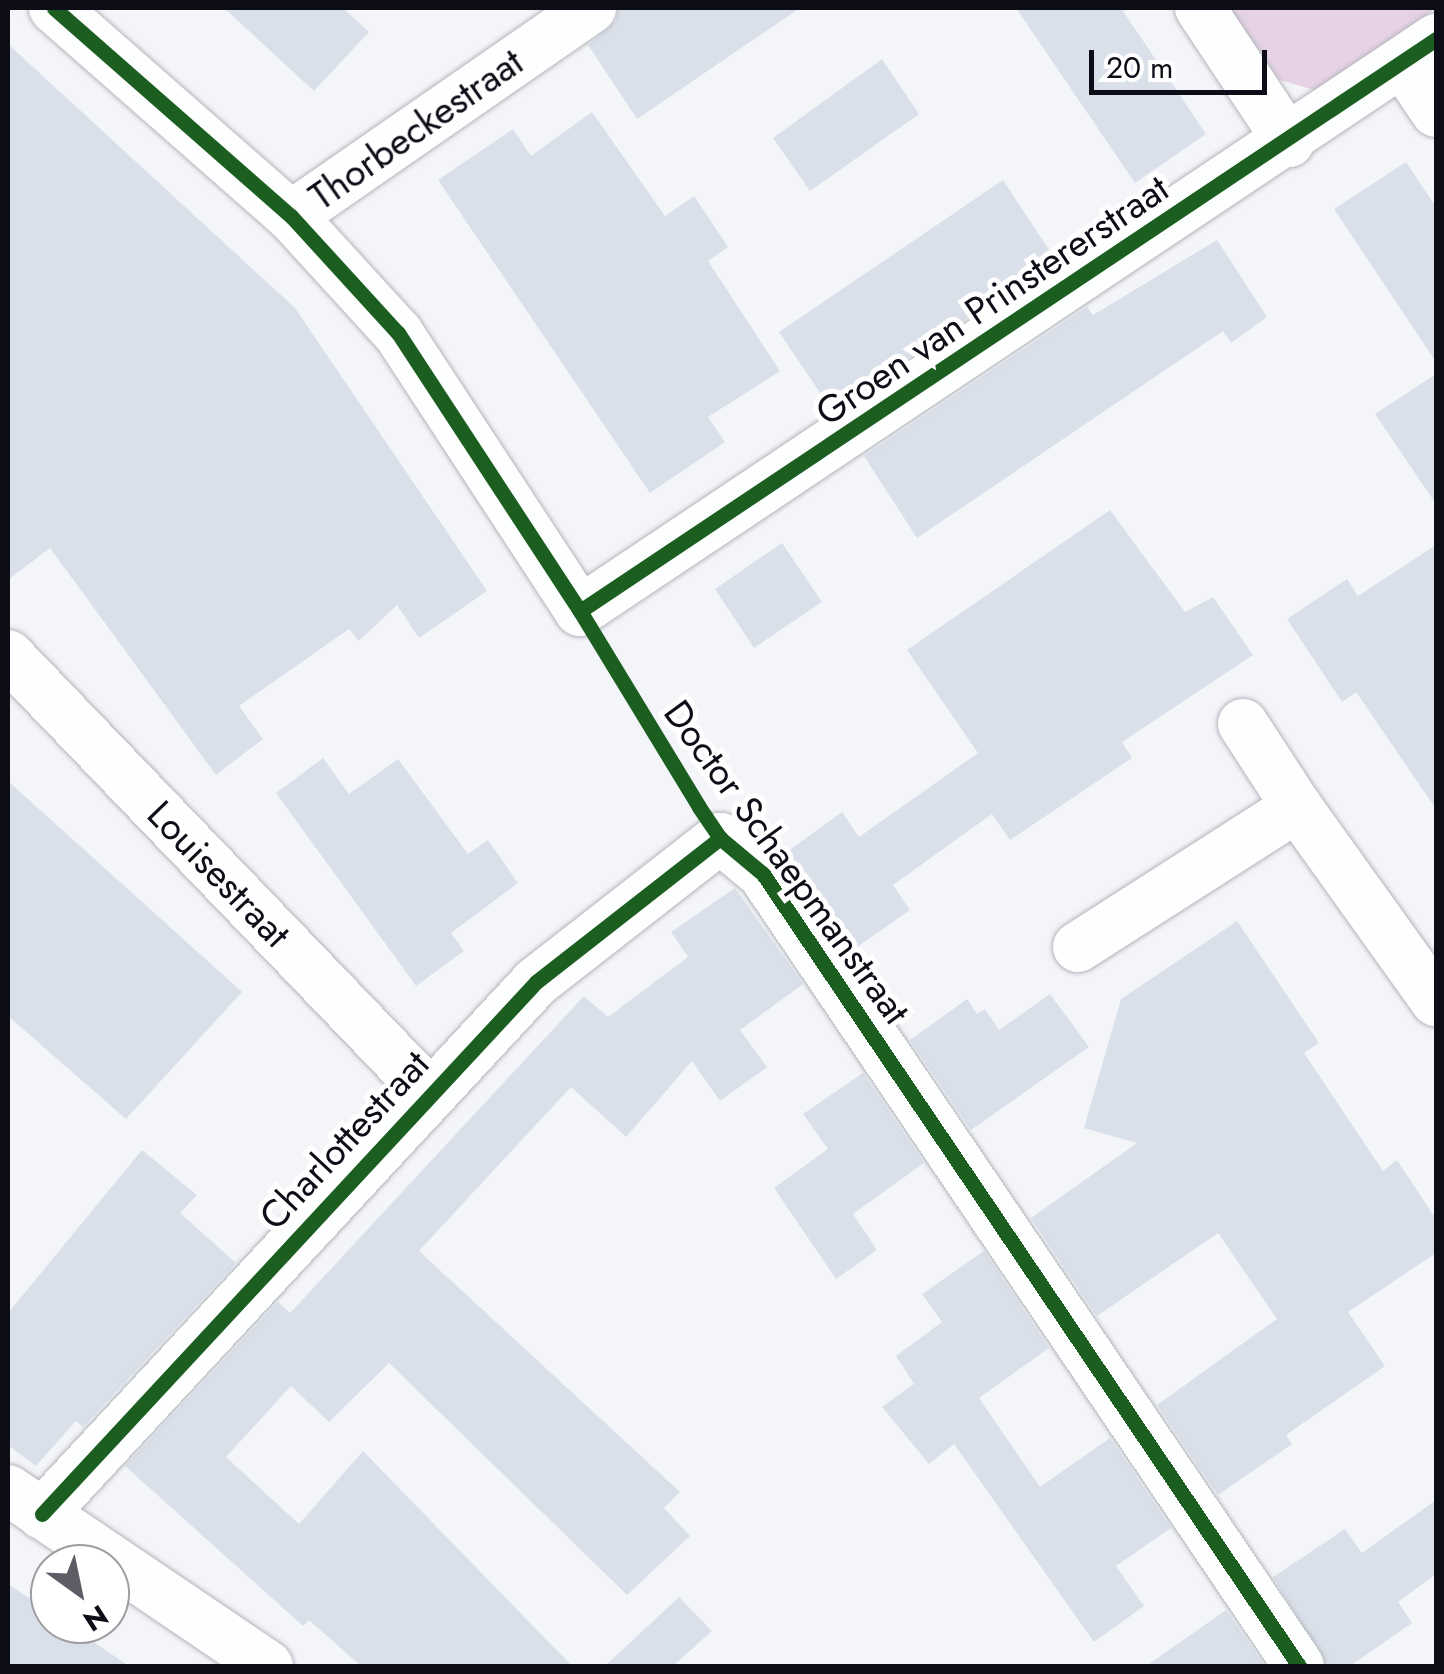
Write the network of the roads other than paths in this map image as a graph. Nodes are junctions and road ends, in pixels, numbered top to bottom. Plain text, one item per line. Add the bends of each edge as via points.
1 (54, 8) edge
2 (591, 8) edge
3 (1200, 8) edge
4 (1420, 51) edge
5 (1436, 112) edge
6 (1289, 142) junction
7 (291, 216) junction
8 (8, 654) edge
9 (1243, 724) dead end
10 (1296, 807) junction
11 (720, 838) joint
12 (1078, 947) dead end
13 (1436, 1001) edge
14 (430, 1094) junction
15 (25, 1502) edge
16 (268, 1666) edge
17 (1298, 1666) edge

1 - 7 street
2 - 7 street, Thorbeckestraat
3 - 6 street
4 - 5 street
4 - 6 street, Groen van Prinstererstraat
6 - 7 street, Groen van Prinstererstraat via 580,611 398,334
8 - 14 street, Louisestraat
9 - 10 street
10 - 12 street
10 - 13 street
11 - 14 street, Charlottestraat via 536,982
11 - 17 street, Doctor Schaepmanstraat via 763,874
14 - 15 street, Charlottestraat
15 - 16 street

